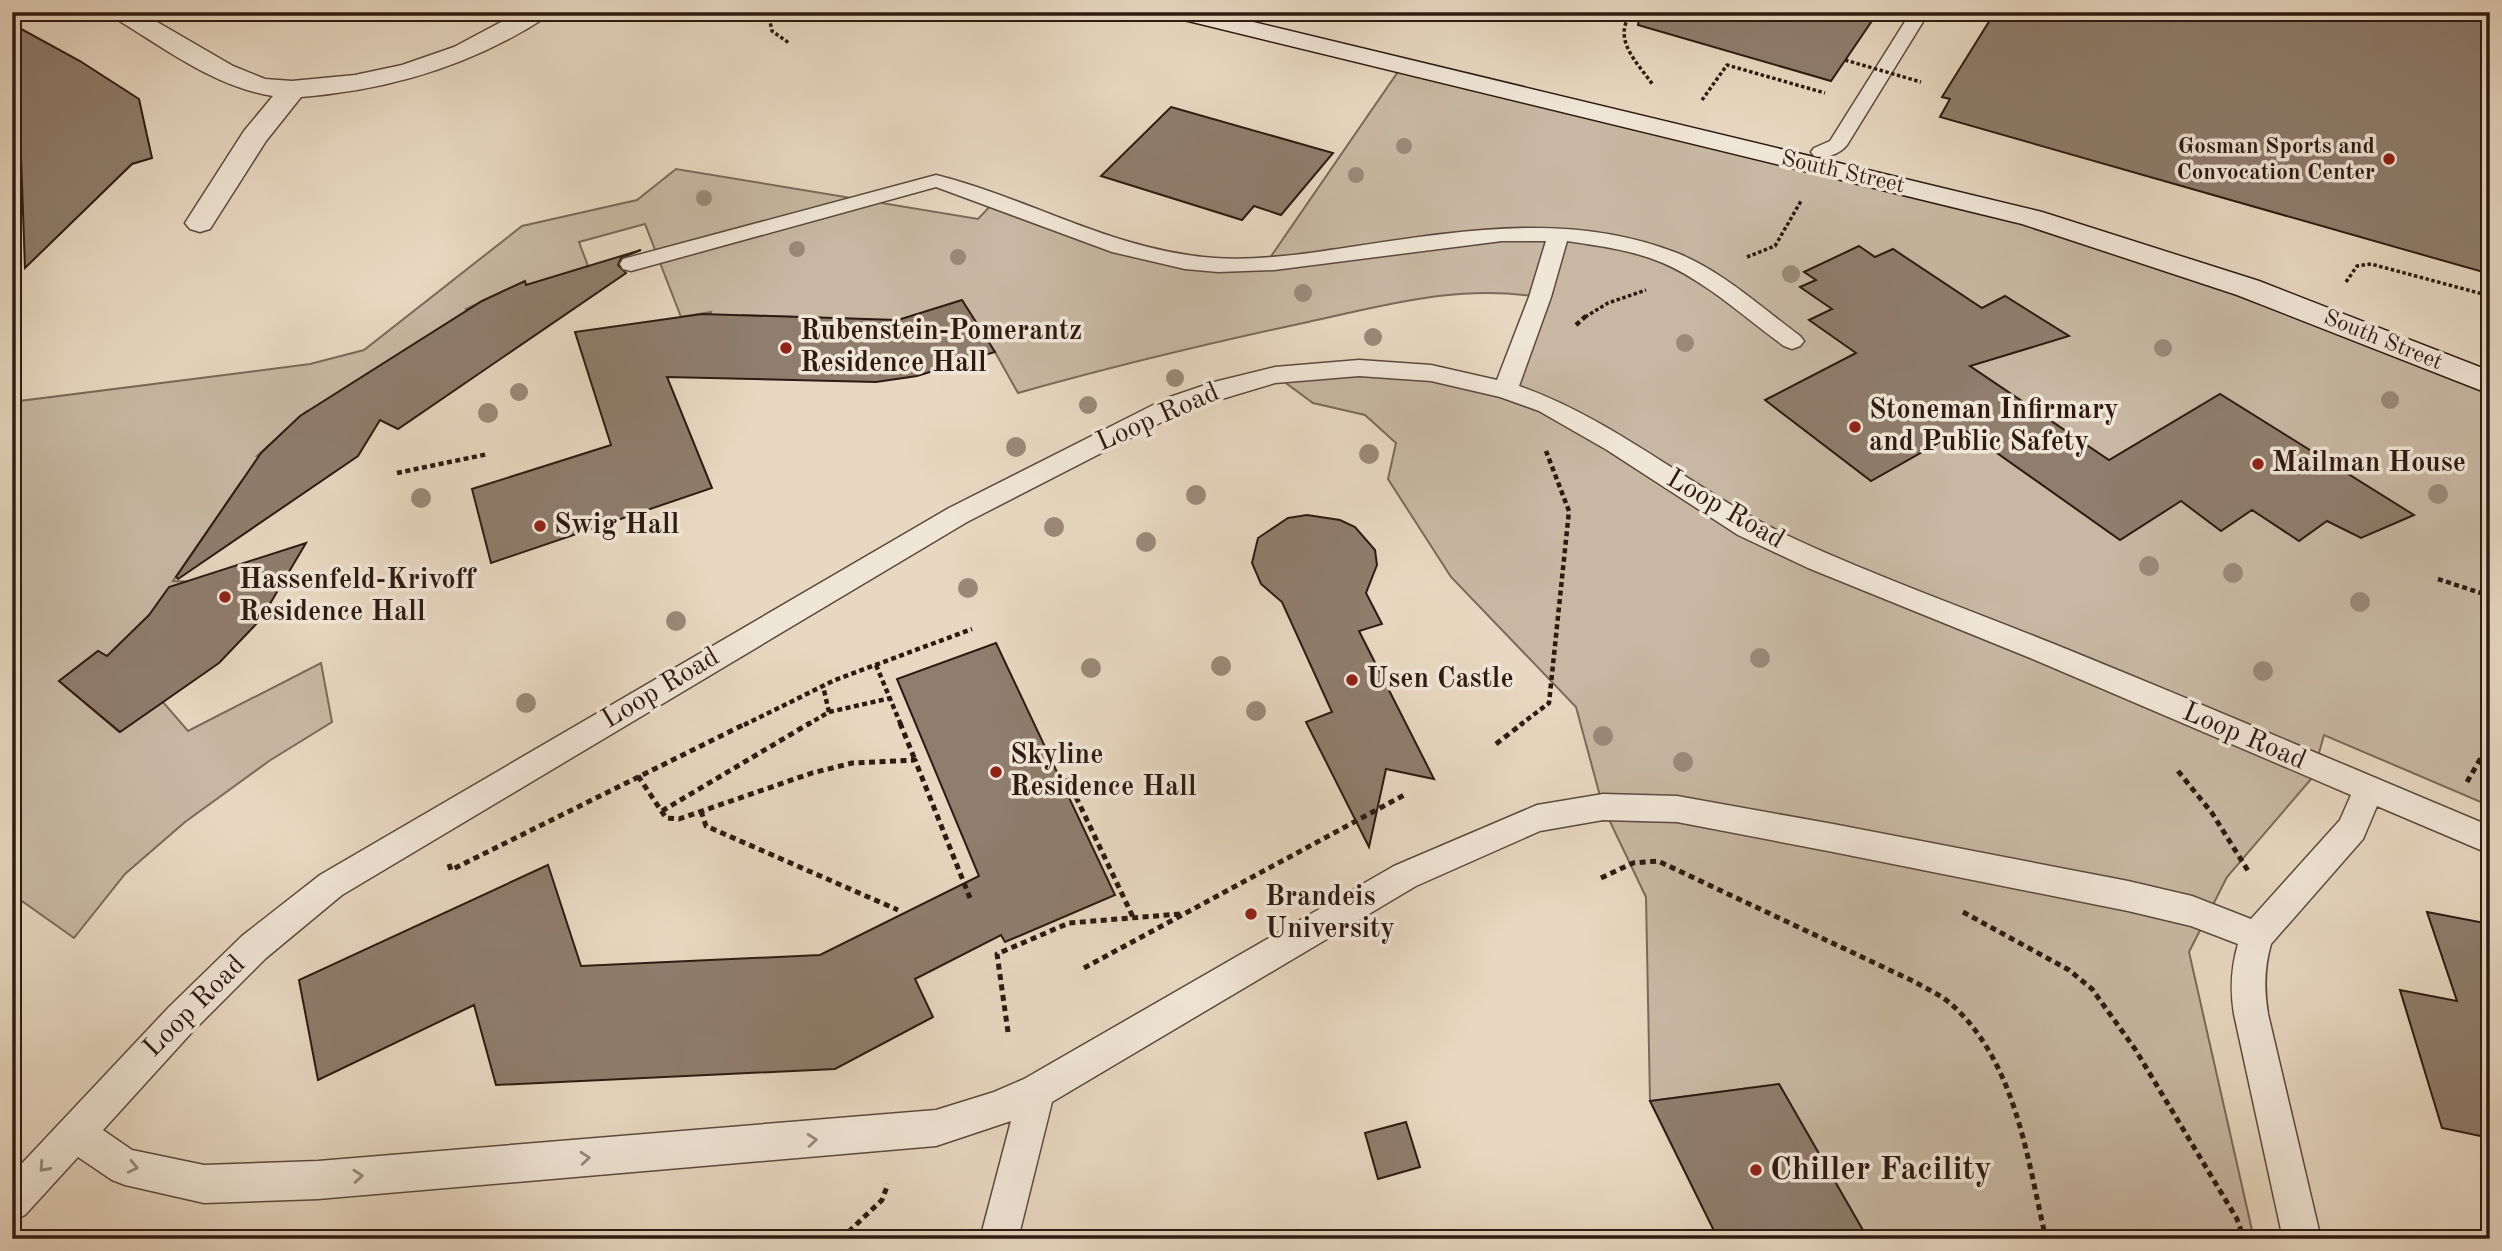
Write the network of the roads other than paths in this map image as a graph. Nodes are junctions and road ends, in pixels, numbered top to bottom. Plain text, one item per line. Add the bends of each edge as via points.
1 (121, 12) edge
2 (537, 12) edge
3 (1180, 12) edge
4 (1920, 12) edge
5 (293, 89) junction
6 (1821, 152) dead end
7 (200, 223) dead end
8 (1558, 236) junction
9 (631, 264) dead end
10 (1791, 341) dead end
11 (2490, 383) edge
12 (1506, 390) junction
13 (2368, 791) junction
14 (2490, 840) edge
15 (2257, 936) junction
16 (1037, 1091) junction
17 (75, 1133) junction
18 (12, 1202) edge
19 (999, 1239) edge
20 (2302, 1239) edge

1 - 5 main road via 229,74 258,85
2 - 5 main road via 477,48 433,65 370,80
3 - 11 main road, South Street via 2032,218 2248,288
4 - 6 lane via 1837,145
5 - 7 main road via 254,137
8 - 9 lane via 1463,237 1306,261 1215,265 1112,244 936,181
8 - 10 lane via 1639,246 1672,259
8 - 12 lane
12 - 13 lane, Loop Road via 1548,405 1747,528
12 - 17 lane, Loop Road via 1431,373 1359,368 1275,375 1177,404 970,509 331,885 254,947
13 - 14 lane, Loop Road
13 - 15 lane via 2352,829
15 - 16 lane via 2192,911 1847,841 1677,809 1602,807 1537,818 1405,876
15 - 20 lane via 2247,987
17 -> 16 lane via 125,1167 204,1184 318,1180 911,1132 963,1121
16 - 19 lane
17 -> 18 lane, Loop Road

